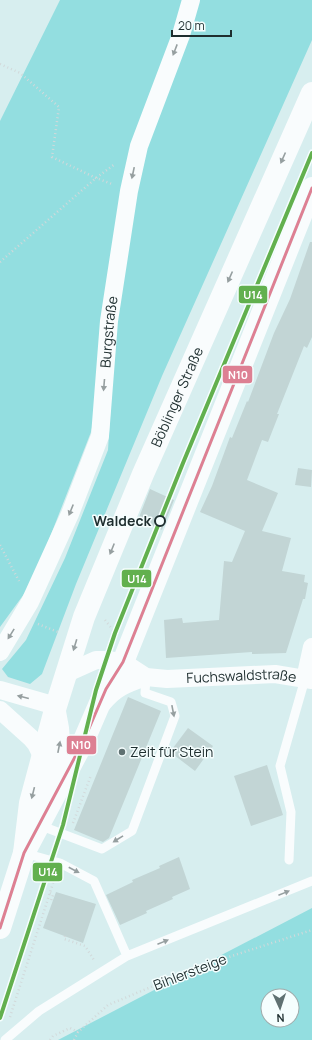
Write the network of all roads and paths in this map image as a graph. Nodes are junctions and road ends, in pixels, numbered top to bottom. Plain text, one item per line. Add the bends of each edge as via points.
1 (192, 0) edge
2 (0, 64) edge
3 (312, 93) edge
4 (139, 146) junction
5 (96, 178) junction
6 (312, 188) edge
7 (129, 191) junction
8 (0, 262) edge
9 (0, 545) edge
10 (26, 610) junction
11 (104, 618) dead end
12 (115, 633) dead end
13 (64, 634) dead end
14 (312, 647) edge
15 (0, 652) edge
16 (123, 662) junction
17 (67, 673) junction
18 (146, 677) junction
19 (308, 679) edge
20 (0, 690) edge
21 (56, 706) junction
22 (0, 710) edge
23 (96, 712) junction
24 (42, 756) junction
25 (52, 800) junction
26 (39, 824) junction
27 (24, 853) junction
28 (290, 860) dead end
29 (312, 881) edge
30 (7, 891) edge
31 (50, 893) dead end
32 (51, 901) dead end
33 (0, 928) edge
34 (312, 930) edge
35 (64, 936) dead end
36 (127, 956) junction
37 (102, 972) junction
38 (78, 1032) junction
39 (5, 1040) edge
40 (50, 1040) edge
41 (74, 1040) edge

1 -> 4 street, Burgstraße
2 - 5 path via 20,73 59,107 52,157
3 -> 17 main road, Böblinger Straße via 143,474 84,617
4 - 5 path
4 -> 7 street, Burgstraße
5 - 7 path
5 - 8 path
6 - 16 main road, Böblinger Straße
7 -> 10 street, Burgstraße via 109,321 100,436 70,514
9 - 10 path
10 - 13 path
10 -> 15 street, Burgstraße
11 - 12 path
14 - 19 street, Fuchswaldstraße
16 - 17 street via 96,660
16 - 18 street
16 - 23 main road, Böblinger Straße via 106,689
17 - 21 main road, Böblinger Straße
18 - 19 street, Fuchswaldstraße via 168,679 275,674
18 - 23 street, Böblinger Straße via 111,693
18 -> 26 lane via 145,693 171,702 175,716 132,831 102,849
19 - 28 lane via 280,766 291,812
21 -> 20 street
21 - 24 main road, Böblinger Straße
25 -> 21 street, Böblinger Straße via 54,770 61,742
22 - 24 street via 31,738
23 - 25 main road, Böblinger Straße
24 -> 27 main road, Böblinger Straße via 30,803
25 - 26 main road, Böblinger Straße
26 - 27 main road, Böblinger Straße
27 - 30 main road, Böblinger Straße
27 -> 36 lane via 60,863 94,880
36 -> 29 lane
30 - 33 main road, Böblinger Straße
31 - 32 path via 53,894
34 - 38 path, Bihlersteige via 201,966 148,988 108,1006
35 - 37 path via 64,939 85,946
36 - 37 lane
37 - 39 lane via 39,1011
38 - 40 path via 70,1028
38 - 41 path

